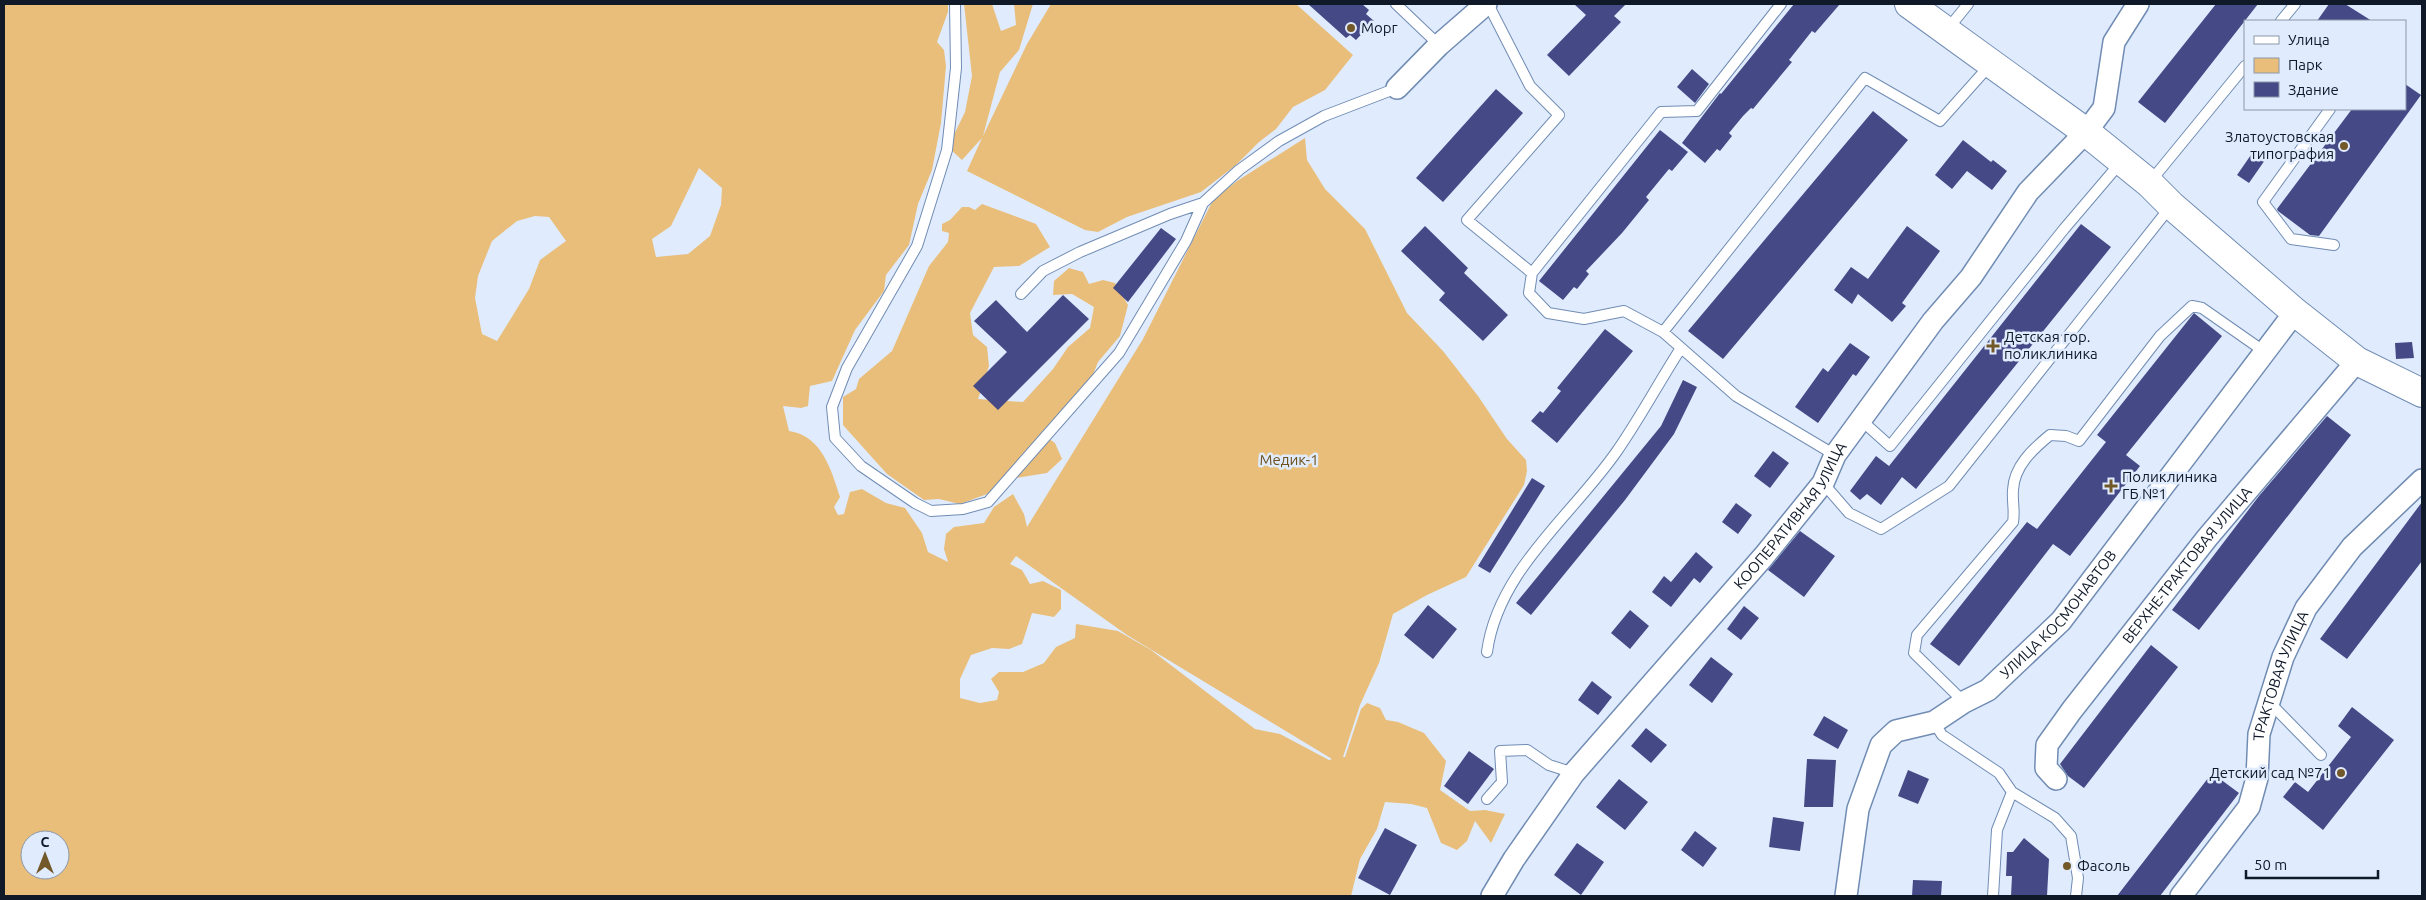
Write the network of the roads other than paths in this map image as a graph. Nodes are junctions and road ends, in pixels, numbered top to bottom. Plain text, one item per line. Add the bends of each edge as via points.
1 (955, 4) edge
2 (1396, 4) edge
3 (1487, 4) edge
4 (1781, 4) edge
5 (1909, 4) edge
6 (1968, 4) edge
7 (2138, 4) edge
8 (2295, 4) edge
9 (2282, 20) edge
10 (1946, 31) junction
11 (1439, 45) junction
12 (1991, 64) junction
13 (2244, 67) edge
14 (1398, 88) joint
15 (2329, 110) edge
16 (2086, 132) junction
17 (2122, 161) junction
18 (2149, 183) junction
19 (1203, 203) junction
20 (2171, 205) junction
21 (2334, 245) dead end
22 (1532, 273) junction
23 (1021, 294) dead end
24 (2295, 312) junction
25 (1663, 332) junction
26 (1681, 348) junction
27 (2265, 352) junction
28 (2357, 361) junction
29 (2422, 393) edge
30 (1861, 420) junction
31 (1835, 456) junction
32 (2422, 480) edge
33 (1823, 483) junction
34 (1487, 652) dead end
35 (1964, 702) junction
36 (2270, 703) junction
37 (1934, 722) junction
38 (2321, 755) dead end
39 (1574, 773) junction
40 (2056, 779) dead end
41 (2012, 792) junction
42 (1487, 799) dead end
43 (1492, 896) edge
44 (1846, 896) edge
45 (1993, 896) edge
46 (2076, 896) edge
47 (2181, 896) edge

1 - 19 lane via 956,68 947,150 917,246 847,368 832,408 835,438 861,466 930,511 988,502 1119,353 1186,241
2 - 11 lane
3 - 11 street
3 - 22 lane via 1530,86 1559,115 1467,220
4 - 22 lane via 1697,111 1661,112
5 - 10 street
6 - 10 lane
7 - 16 street, КООПЕРАТИВНАЯ УЛИЦА via 2114,42 2104,108
8 - 9 lane
10 - 12 street
11 - 14 street
12 - 16 street
12 - 25 lane via 1940,121 1865,78
13 - 18 lane
14 - 19 lane via 1324,116 1279,141 1239,170
15 - 21 lane via 2263,202 2291,239
16 - 17 street
16 - 30 street, КООПЕРАТИВНАЯ УЛИЦА via 2028,192 1971,277 1933,321
17 - 18 street
17 - 30 lane via 2064,228 1890,446
18 - 20 street
19 - 23 lane via 1170,214 1043,271
20 - 24 street
20 - 33 lane via 1949,486 1881,529 1849,513
22 - 25 lane via 1530,293 1548,313 1584,319 1624,311
24 - 27 street, УЛИЦА КОСМОНАВТОВ
24 - 28 street
25 - 26 lane
26 - 31 lane via 1736,396
26 - 34 lane via 1617,451 1514,578 1490,634
27 - 35 street, УЛИЦА КОСМОНАВТОВ via 2061,621 1988,690
27 - 35 lane via 2202,308 2192,306 2160,336 2079,441 2066,436 2050,436 2031,451 2019,470 2013,489 2013,522 1917,635 1914,653
28 - 29 street
28 - 40 street, ВЕРХНЕ-ТРАКТОВАЯ УЛИЦА via 2207,538 2072,710 2047,745 2046,768
30 - 31 street, КООПЕРАТИВНАЯ УЛИЦА
31 - 33 street, КООПЕРАТИВНАЯ УЛИЦА
32 - 36 street, ТРАКТОВАЯ УЛИЦА via 2352,547 2306,608 2283,657
33 - 39 street, КООПЕРАТИВНАЯ УЛИЦА via 1764,556
35 - 37 street, УЛИЦА КОСМОНАВТОВ
36 - 38 lane
36 - 47 street, ТРАКТОВАЯ УЛИЦА via 2259,734 2257,778 2248,806
37 - 41 lane via 1942,735 1998,773
37 - 44 street, УЛИЦА КОСМОНАВТОВ via 1896,731 1881,745 1858,809
39 - 42 lane via 1549,765 1527,750 1500,750 1502,782
39 - 43 street, КООПЕРАТИВНАЯ УЛИЦА
41 - 45 lane via 1997,830
41 - 46 lane via 2055,818 2071,836 2078,878

